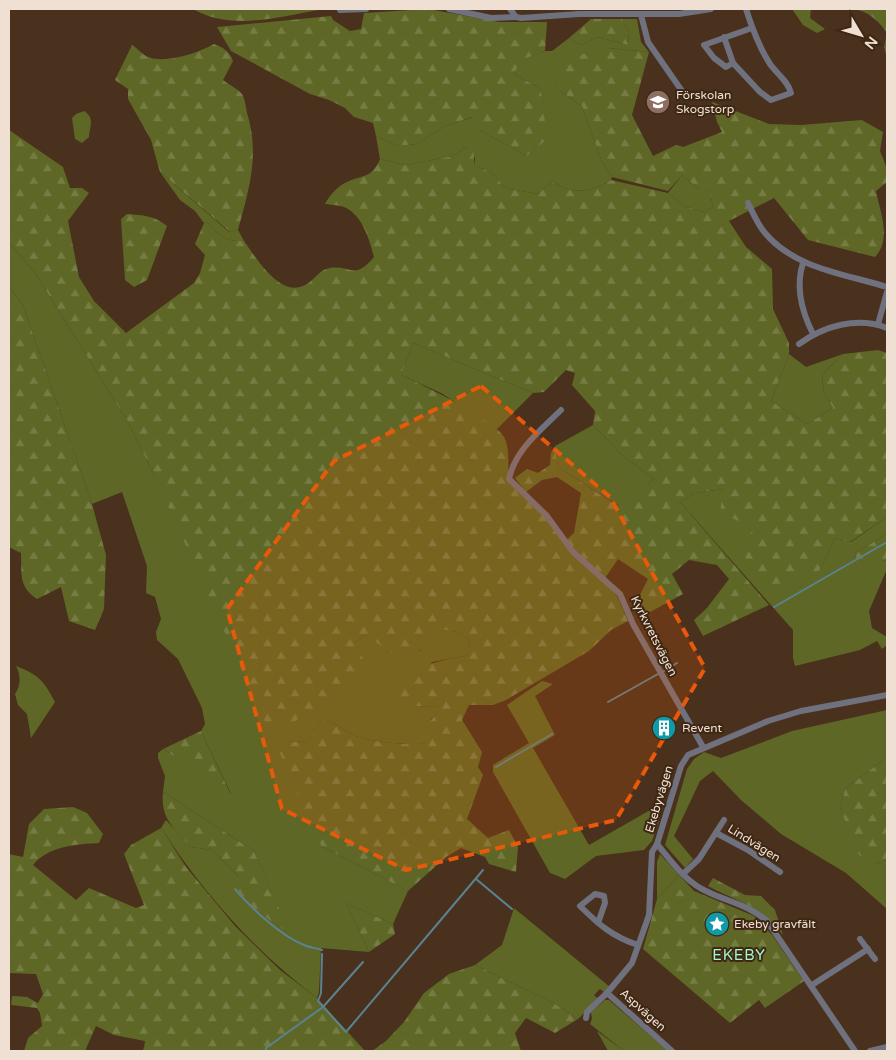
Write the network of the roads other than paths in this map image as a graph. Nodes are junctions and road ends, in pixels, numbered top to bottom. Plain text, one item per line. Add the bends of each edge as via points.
1 (366, 9) edge
2 (449, 9) edge
3 (510, 9) edge
4 (709, 9) edge
5 (746, 9) edge
6 (340, 10) dead end
7 (465, 11) edge
8 (641, 15) junction
9 (516, 17) junction
10 (752, 28) junction
11 (724, 37) junction
12 (734, 63) junction
13 (684, 94) dead end
14 (748, 203) dead end
15 (803, 263) junction
16 (887, 287) edge
17 (887, 292) edge
18 (878, 324) junction
19 (887, 328) edge
20 (813, 334) junction
21 (799, 344) dead end
22 (561, 410) dead end
23 (887, 695) edge
24 (703, 747) junction
25 (724, 820) dead end
26 (716, 833) junction
27 (657, 844) junction
28 (780, 872) dead end
29 (683, 874) junction
30 (598, 923) junction
31 (860, 939) dead end
32 (638, 945) junction
33 (868, 950) junction
34 (875, 959) dead end
35 (812, 985) junction
36 (607, 993) junction
37 (586, 1018) dead end
38 (887, 1047) edge
39 (672, 1051) edge
40 (855, 1051) edge
41 (870, 1051) edge

1 - 6 street
2 - 7 street
3 - 9 street
4 - 8 street
5 - 10 street
7 - 9 street via 491,18
8 - 9 street
8 - 13 street via 648,42
10 - 11 street
10 - 12 street via 771,65 790,87 791,93 771,100
11 - 12 street
11 - 12 street via 704,45 726,67
14 - 15 street via 765,233
15 - 16 street
15 - 20 street via 799,275 800,294 804,316
17 - 18 street
18 - 19 street
18 - 20 street via 840,325
20 - 21 street
22 - 24 street, Kyrkvretsvägen via 525,446 512,466 509,480 547,516 573,552 620,594 633,624
23 - 24 street, Ekebyvägen via 801,711
24 - 27 street, Ekebyvägen via 688,755 680,766
25 - 26 street, Lindvägen
26 - 28 street, Lindvägen
26 - 29 street, Lindvägen via 699,859
27 - 29 street, Ekebyvägen
27 - 32 street, Aspvägen via 652,852 649,915
29 - 35 street, Ekebyvägen via 707,892 746,906 767,921
30 - 30 street via 605,903 604,896 595,894 580,906
30 - 32 street via 610,934
31 - 33 street
32 - 36 street, Aspvägen via 632,964
33 - 34 street
33 - 35 street
35 - 40 street, Ekebyvägen
36 - 37 street
36 - 39 street, Aspvägen
38 - 41 street

